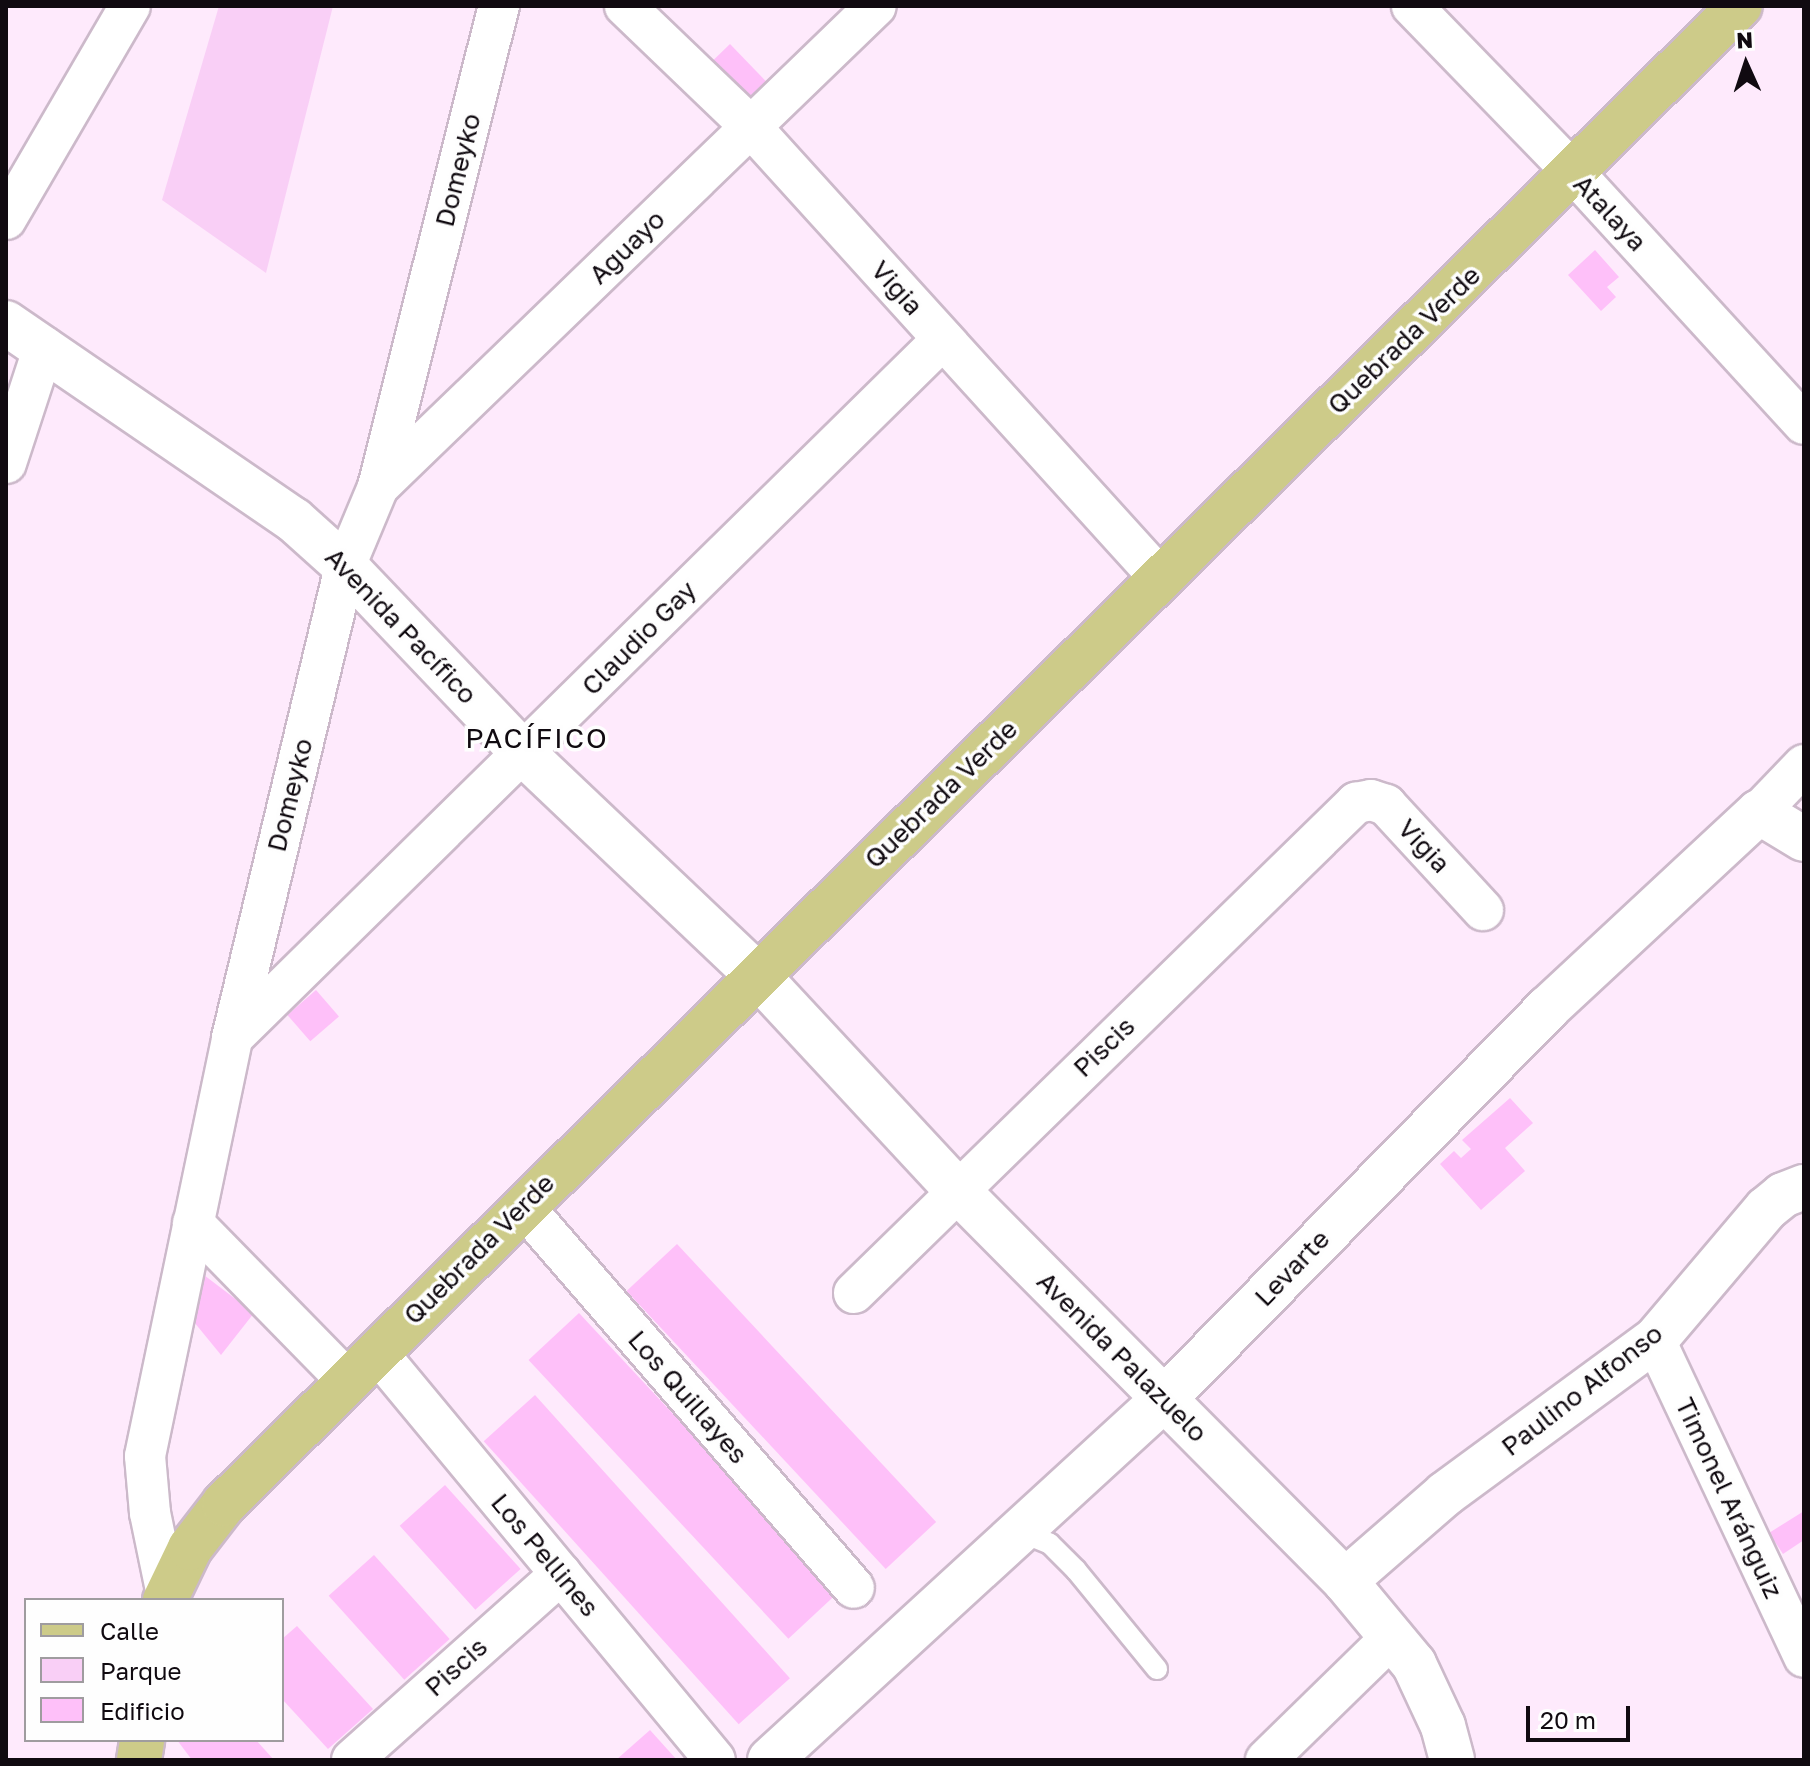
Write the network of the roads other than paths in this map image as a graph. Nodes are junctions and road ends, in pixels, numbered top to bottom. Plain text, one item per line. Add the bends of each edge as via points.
1 (130, 6) edge
2 (499, 6) edge
3 (625, 6) edge
4 (876, 6) edge
5 (1412, 6) edge
6 (1740, 6) edge
7 (751, 127) junction
8 (1574, 173) junction
9 (6, 219) edge
10 (6, 323) edge
11 (943, 339) junction
12 (44, 347) junction
13 (1804, 424) edge
14 (6, 463) edge
15 (378, 487) junction
16 (345, 566) junction
17 (1161, 579) junction
18 (523, 753) junction
19 (1804, 765) edge
20 (1356, 803) joint
21 (1759, 812) junction
22 (1804, 839) edge
23 (1483, 910) dead end
24 (757, 975) junction
25 (232, 1038) junction
26 (1804, 1187) edge
27 (957, 1190) junction
28 (523, 1206) junction
29 (193, 1223) junction
30 (854, 1293) dead end
31 (1655, 1340) junction
32 (362, 1366) junction
33 (1164, 1399) junction
34 (1021, 1532) junction
35 (561, 1574) junction
36 (1345, 1581) junction
37 (854, 1588) dead end
38 (166, 1597) edge
39 (1393, 1636) junction
40 (1804, 1657) edge
41 (1157, 1669) dead end
42 (352, 1760) edge
43 (715, 1760) edge
44 (770, 1760) edge
45 (1266, 1760) edge
46 (1452, 1760) edge

1 - 9 street
2 - 15 street, Domeyko
3 - 7 street, Vigia
4 - 7 street, Aguayo
5 - 8 street, Atalaya
6 - 8 main road, Quebrada Verde
7 - 11 street, Vigia
7 - 15 street, Aguayo
8 - 13 street, Atalaya
8 - 17 main road, Quebrada Verde
10 - 12 street, Avenida Pacífico
11 - 17 street, Vigia
11 - 18 street, Claudio Gay
12 - 14 street
12 - 16 street, Avenida Pacífico via 294,520
15 - 16 street, Domeyko
16 - 18 street, Avenida Pacífico
16 - 25 street, Domeyko
17 - 24 main road, Quebrada Verde
18 - 24 street, Avenida Pacífico
18 - 25 street, Claudio Gay
19 - 21 street, Levarte
20 - 23 street, Vigia via 1386,805
20 - 27 street, Piscis
21 - 22 street
21 - 33 street, Levarte via 1548,1008
24 - 27 street, Avenida Palazuelo
24 - 28 main road, Quebrada Verde
25 - 29 street, Domeyko
26 - 31 street, Paulino Alfonso via 1766,1209
27 - 30 street, Piscis
27 - 33 street, Avenida Palazuelo
28 - 32 main road, Quebrada Verde
28 - 37 street, Los Quillayes
29 - 32 street, Los Pellines
29 - 38 street, Domeyko via 145,1456
31 - 36 street, Paulino Alfonso via 1445,1494
31 - 40 street, Timonel Aránguiz
32 - 35 street, Los Pellines
32 - 38 main road, Quebrada Verde via 205,1526
33 - 34 street, Levarte
33 - 36 street, Avenida Palazuelo
34 - 41 lane via 1050,1544 1076,1570
34 - 44 street, Levarte
35 - 42 street, Piscis
35 - 43 street, Los Pellines
36 - 39 street, Avenida Palazuelo
39 - 45 street
39 - 46 street, Avenida Palazuelo via 1431,1695

